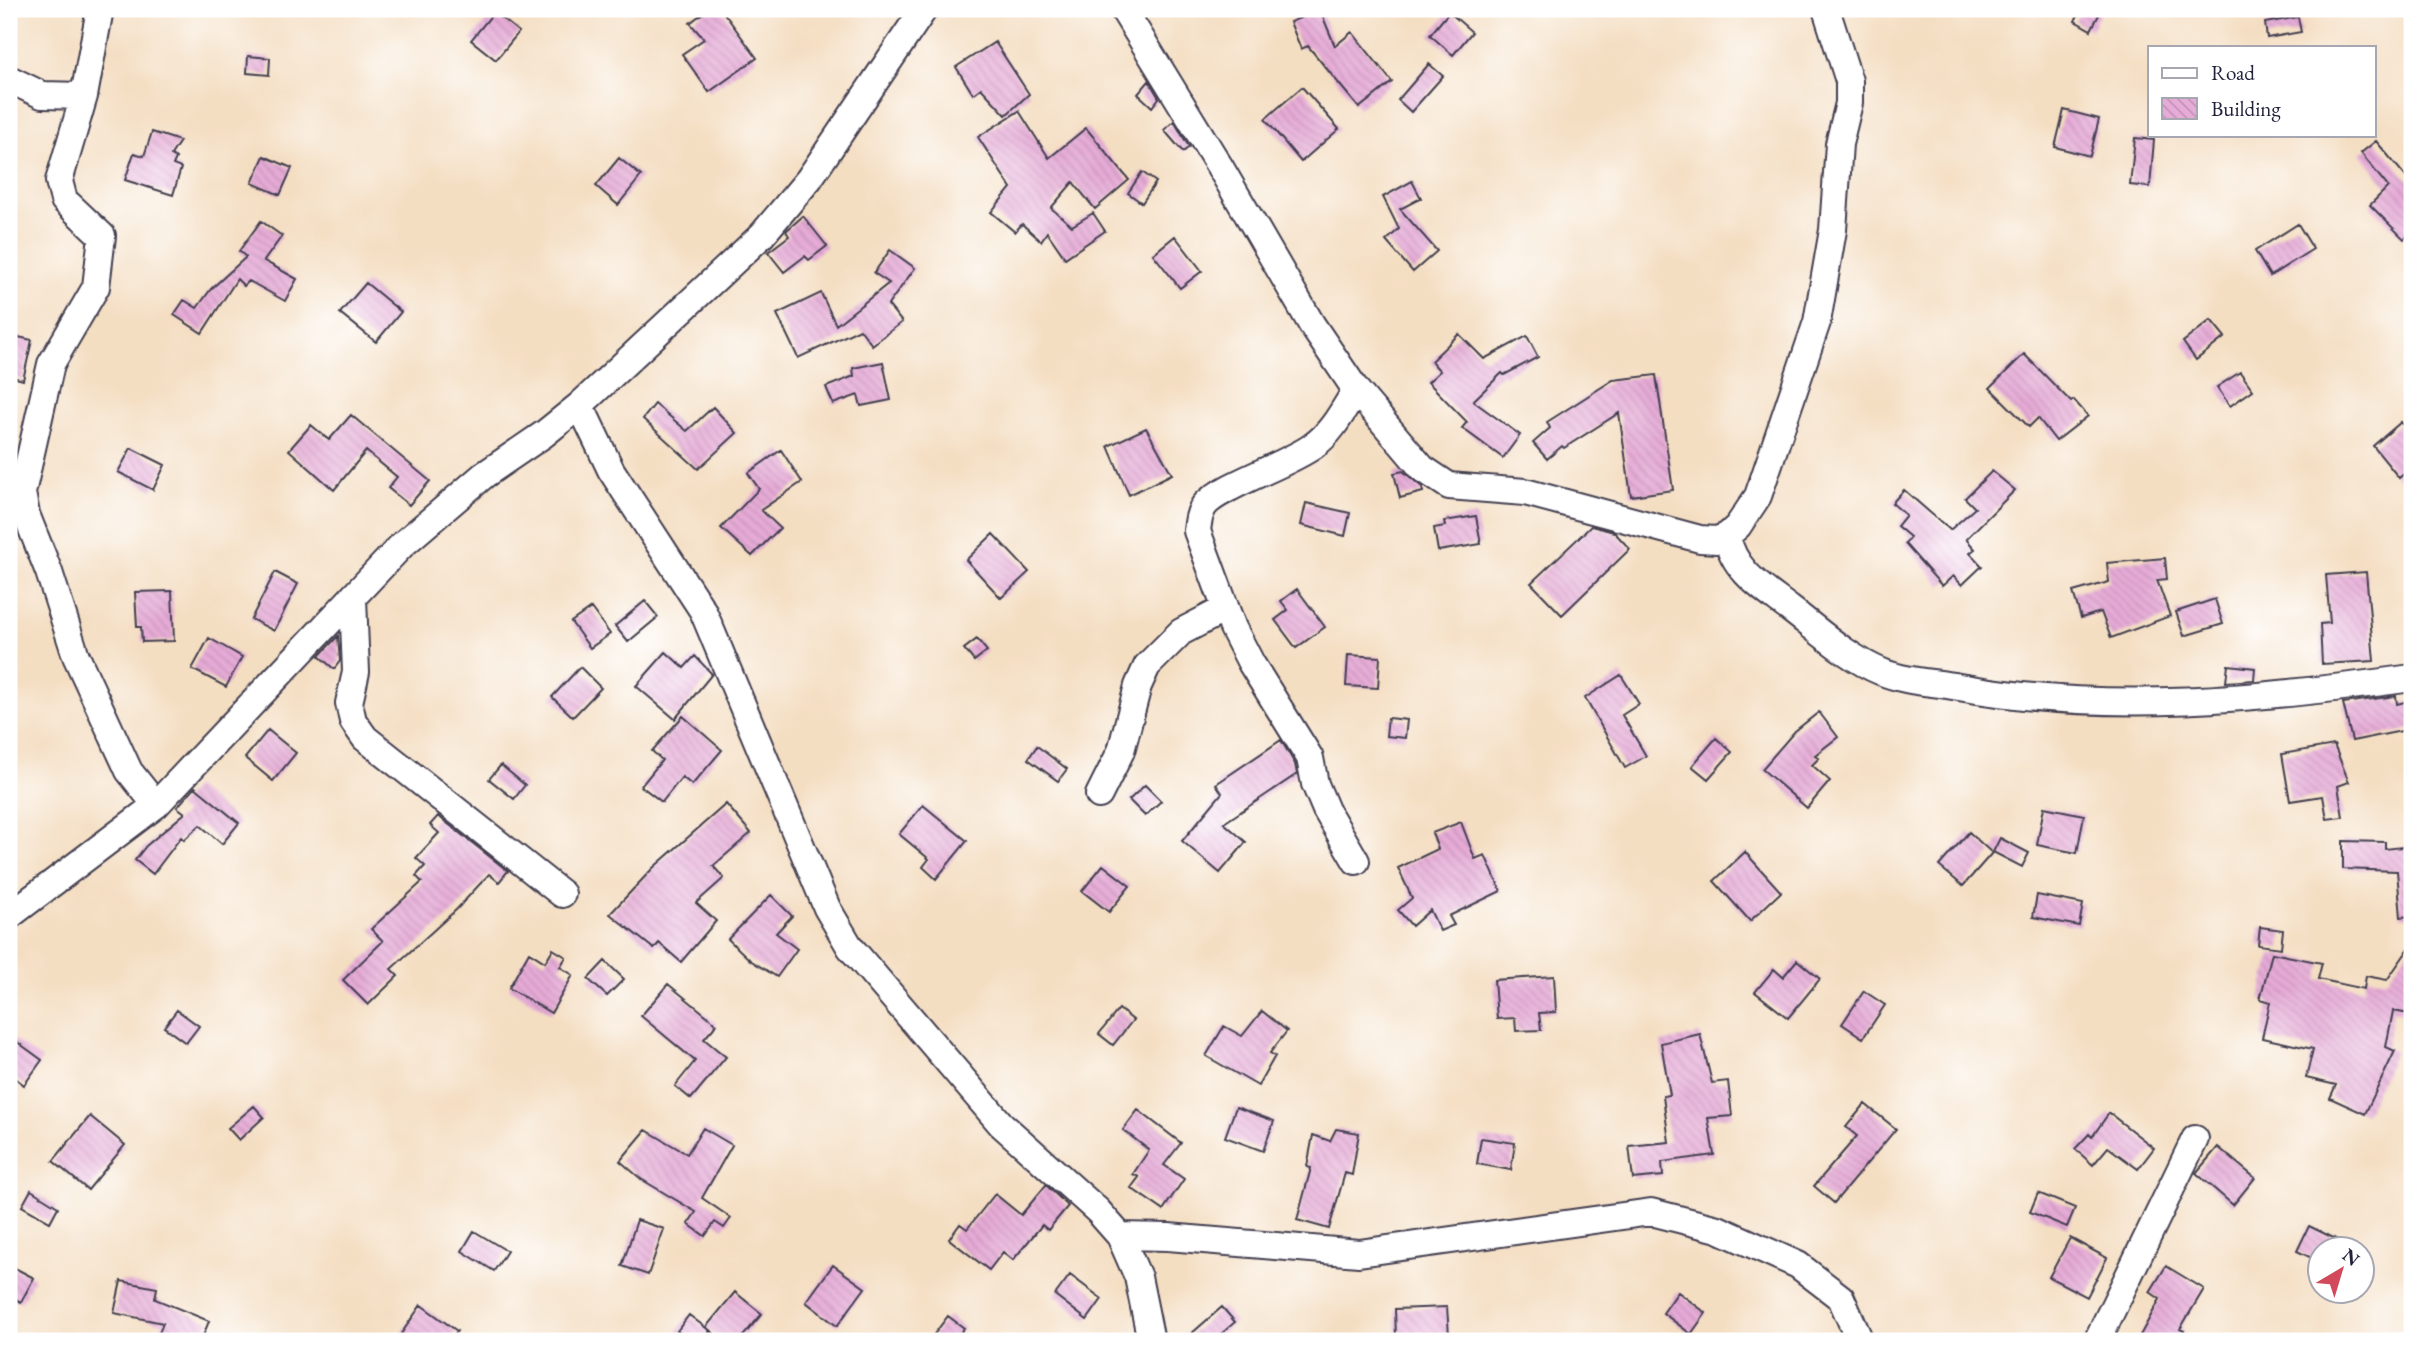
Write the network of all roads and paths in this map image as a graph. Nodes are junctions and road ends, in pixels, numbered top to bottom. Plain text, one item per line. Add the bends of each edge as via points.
1 (100, 9) edge
2 (925, 9) edge
3 (1122, 9) edge
4 (1826, 9) edge
5 (9, 79) edge
6 (84, 96) junction
7 (1356, 390) junction
8 (580, 405) junction
9 (1727, 536) junction
10 (353, 598) junction
11 (1225, 609) junction
12 (2412, 678) edge
13 (1099, 794) dead end
14 (156, 805) junction
15 (1356, 861) dead end
16 (562, 894) dead end
17 (9, 916) edge
18 (2195, 1139) dead end
19 (1120, 1237) junction
20 (1151, 1341) edge
21 (1860, 1341) edge
22 (2097, 1341) edge

1 - 6 street
2 - 8 street via 808,179 762,235
3 - 7 street via 1312,326
4 - 9 street via 1849,92 1839,144 1826,277 1817,322 1758,496
5 - 6 street via 42,95
6 - 14 street via 59,181 64,200 102,236 102,254 96,287 51,364 22,493 76,656 129,771
7 - 9 street via 1422,468 1449,486 1525,492 1700,539
7 - 11 street via 1316,444 1205,504 1197,531
8 - 10 street via 484,475 402,545
8 - 19 street via 611,470 703,611 827,908 850,947 1001,1125 1098,1211
9 - 12 street via 1736,563 1756,582 1858,659 1899,678 2031,698 2183,703
10 - 14 street
10 - 16 street via 356,672 349,703 365,738
11 - 13 street via 1181,632 1147,666 1121,751
11 - 15 street via 1251,663 1310,758 1326,810
14 - 17 street
18 - 22 street
19 - 20 street via 1138,1277
19 - 21 street via 1359,1253 1651,1212 1718,1229 1798,1265 1841,1298

